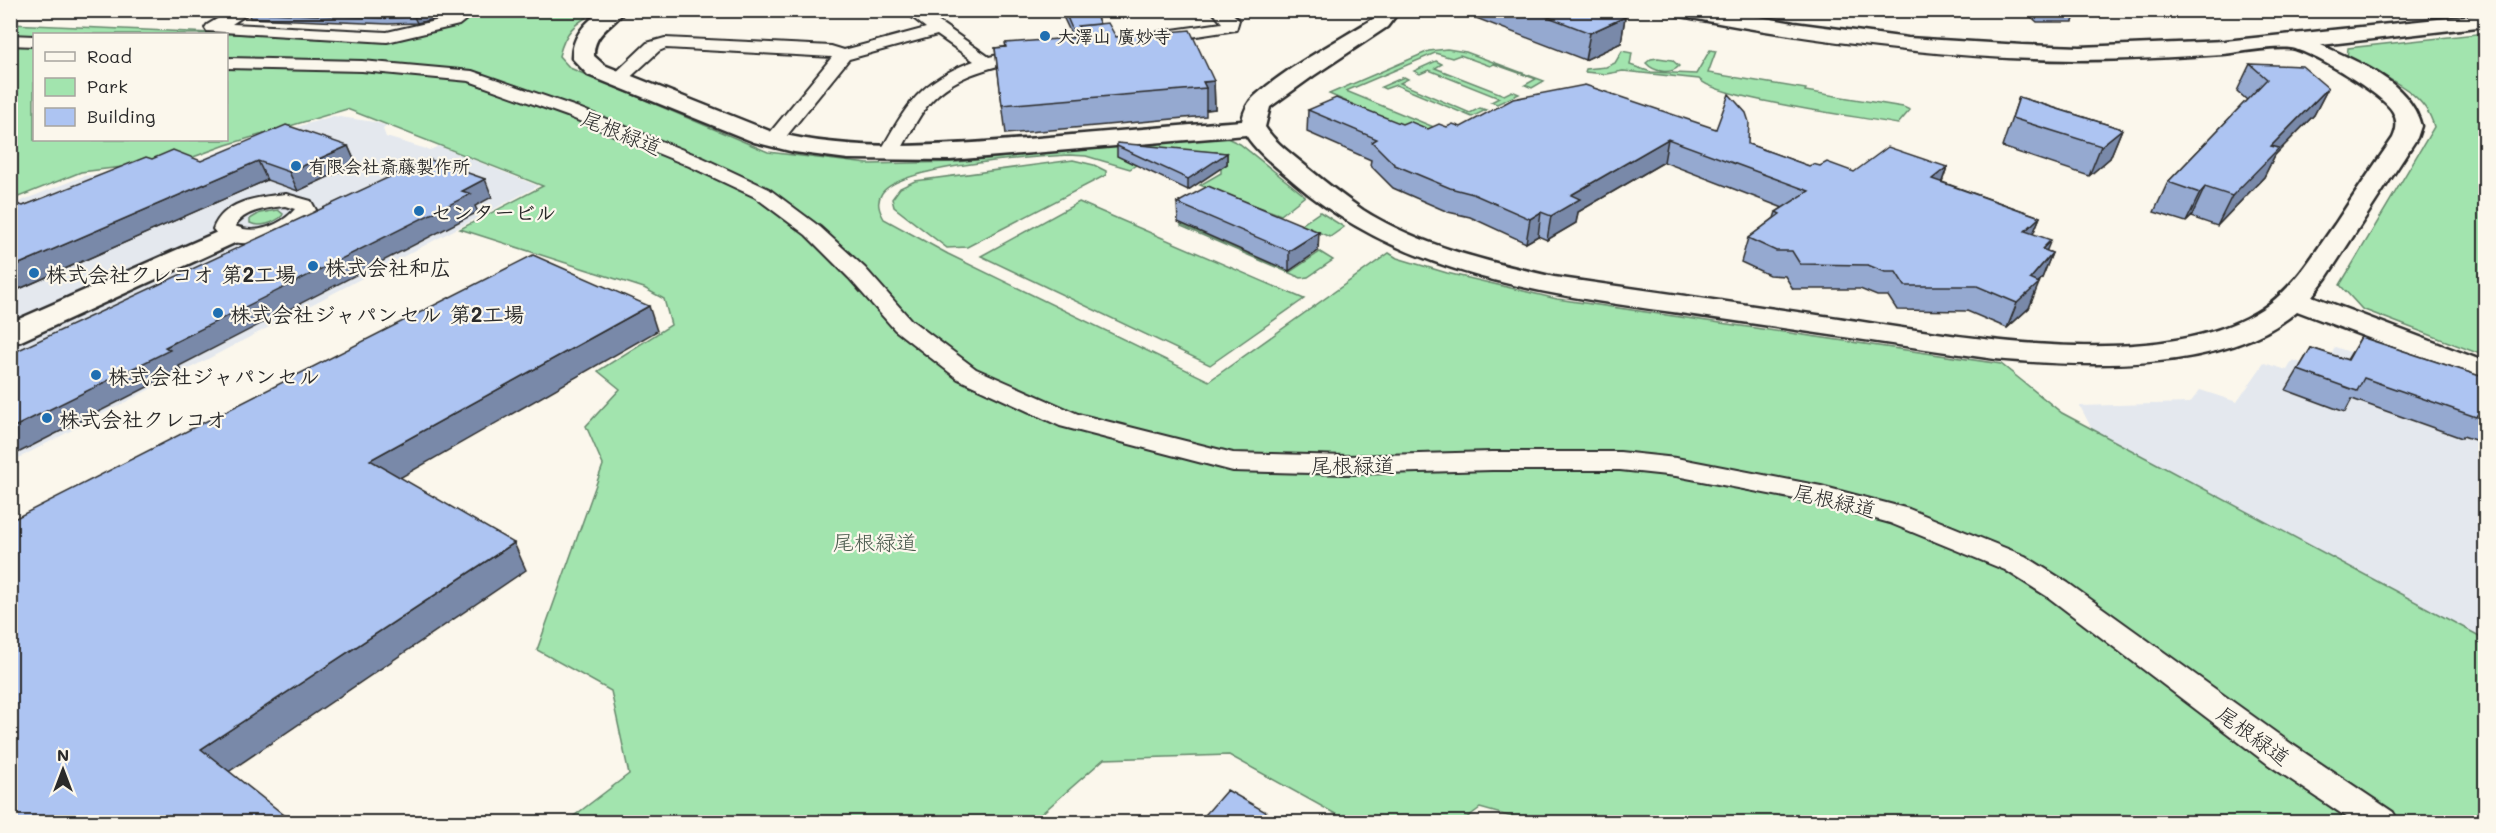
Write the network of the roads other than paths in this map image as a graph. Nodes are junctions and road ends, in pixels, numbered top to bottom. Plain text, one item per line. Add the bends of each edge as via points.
1 (245, 10) edge
2 (470, 10) edge
3 (615, 10) edge
4 (911, 10) edge
5 (1219, 10) edge
6 (1390, 10) edge
7 (1681, 10) edge
8 (2486, 20) edge
9 (938, 30) junction
10 (10, 39) edge
11 (1145, 39) edge
12 (33, 41) edge
13 (2295, 41) junction
14 (1041, 52) edge
15 (843, 55) junction
16 (228, 63) edge
17 (987, 63) junction
18 (618, 79) junction
19 (1253, 127) junction
20 (773, 140) junction
21 (889, 154) junction
22 (231, 234) dead end
23 (2294, 299) junction
24 (10, 334) edge
25 (2486, 373) edge
26 (2382, 822) edge

1 - 2 street via 213,28 387,37 453,22
3 - 18 street via 588,34 582,45 584,58 596,70
4 - 9 street
5 - 11 street via 1231,20 1230,27
6 - 19 street via 1380,23 1262,102
7 - 13 street via 1880,41 1999,50 2136,52
8 - 13 street
9 - 15 street
9 - 17 street
10 - 12 street
13 - 23 street via 2393,96 2408,117 2410,127 2329,255
14 - 17 street
15 - 18 street via 831,51 665,44 652,47
15 - 20 street
16 - 26 street, 尾根緑道 via 362,66 472,76 696,162 762,193 813,231 903,325 968,374 1069,420 1233,462 1347,465 1620,461 1676,467 1821,495 1899,516 2015,563 2058,590 2281,755
17 - 21 street via 930,92 917,105
18 - 20 street
19 - 21 street via 950,153
19 - 23 street via 1264,144 1328,198 1389,235 1460,262 1554,286 2047,354 2142,352 2193,345 2263,321
20 - 21 street via 820,149
22 - 24 street
23 - 25 street

